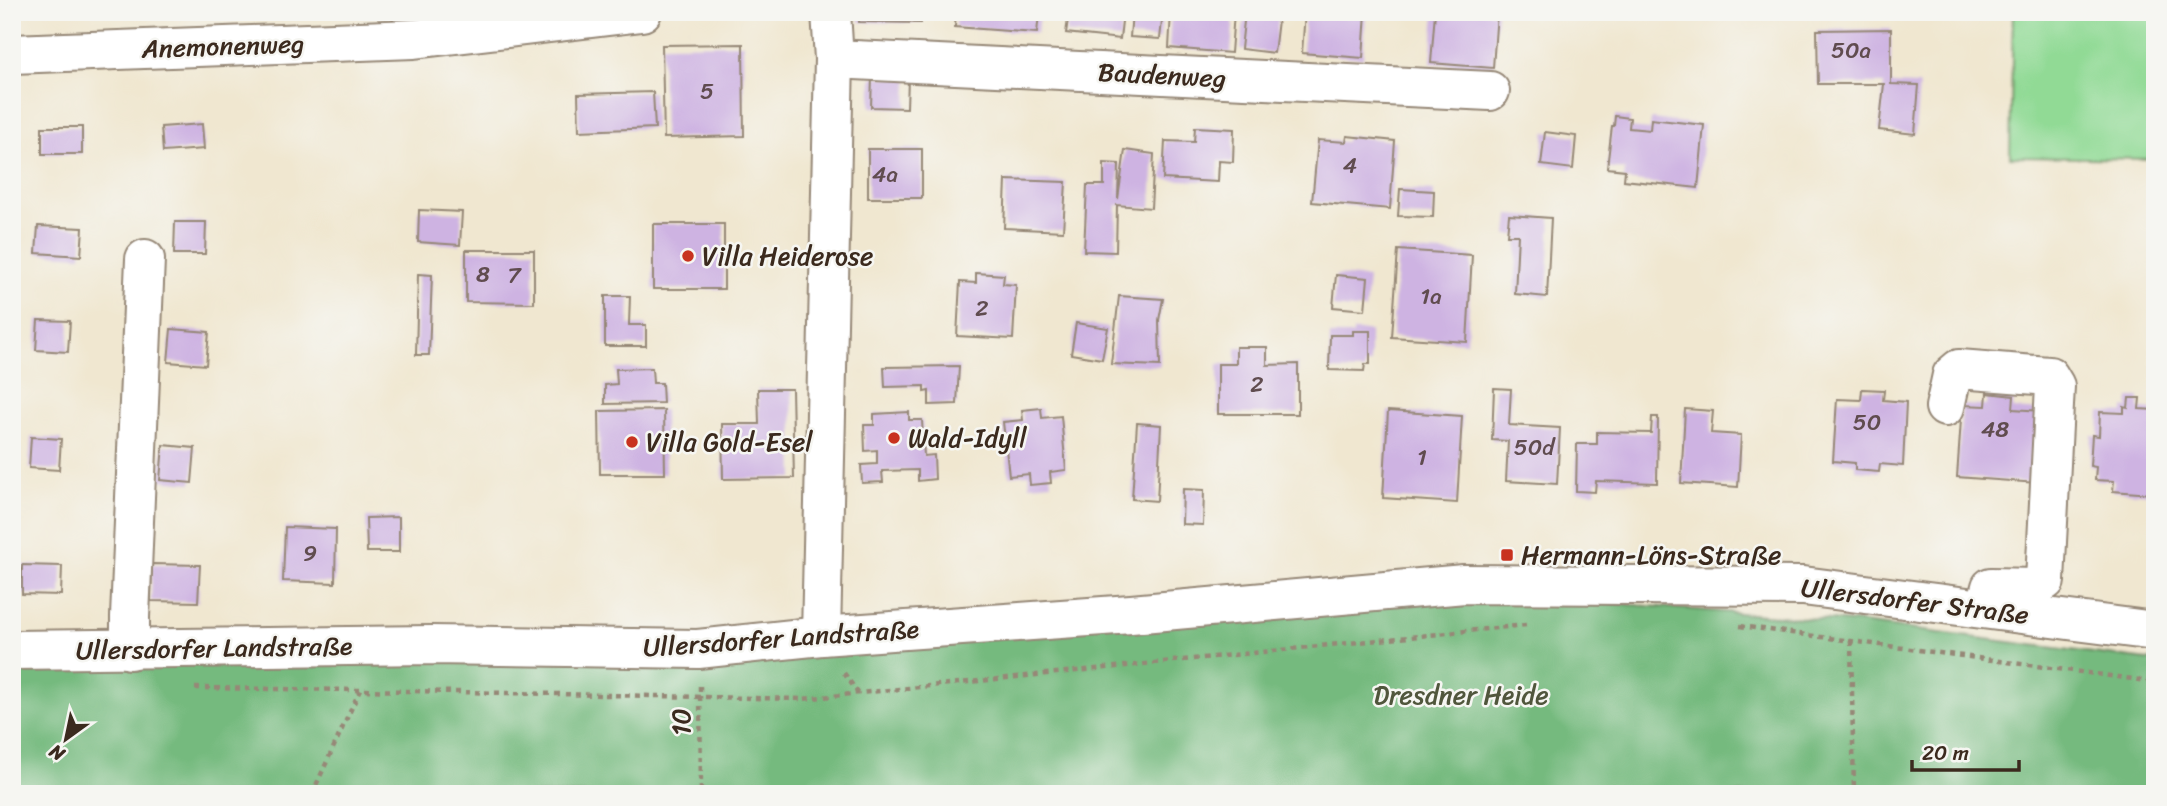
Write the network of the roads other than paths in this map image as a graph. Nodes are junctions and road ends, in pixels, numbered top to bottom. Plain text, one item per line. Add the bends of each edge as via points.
1 (642, 12) edge
2 (831, 12) edge
3 (12, 54) edge
4 (834, 59) junction
5 (1490, 91) dead end
6 (145, 259) dead end
7 (1945, 407) dead end
8 (1464, 584) joint
9 (1985, 609) junction
10 (2155, 631) edge
11 (821, 636) junction
12 (12, 650) edge
13 (131, 650) junction

1 - 3 main road, Anemonenweg via 414,39
2 - 4 main road
4 - 5 main road, Baudenweg
4 - 11 main road
6 - 13 main road
7 - 9 main road via 1952,375 1959,369 2049,376 2055,386 2045,581 2034,588 1991,587
8 - 9 main road, Ullersdorfer Straße via 1803,586
8 - 11 main road, Ullersdorfer Landstraße
9 - 10 main road, Ullersdorfer Straße
11 - 13 main road, Ullersdorfer Landstraße via 698,649 431,645
12 - 13 main road, Ullersdorfer Landstraße

